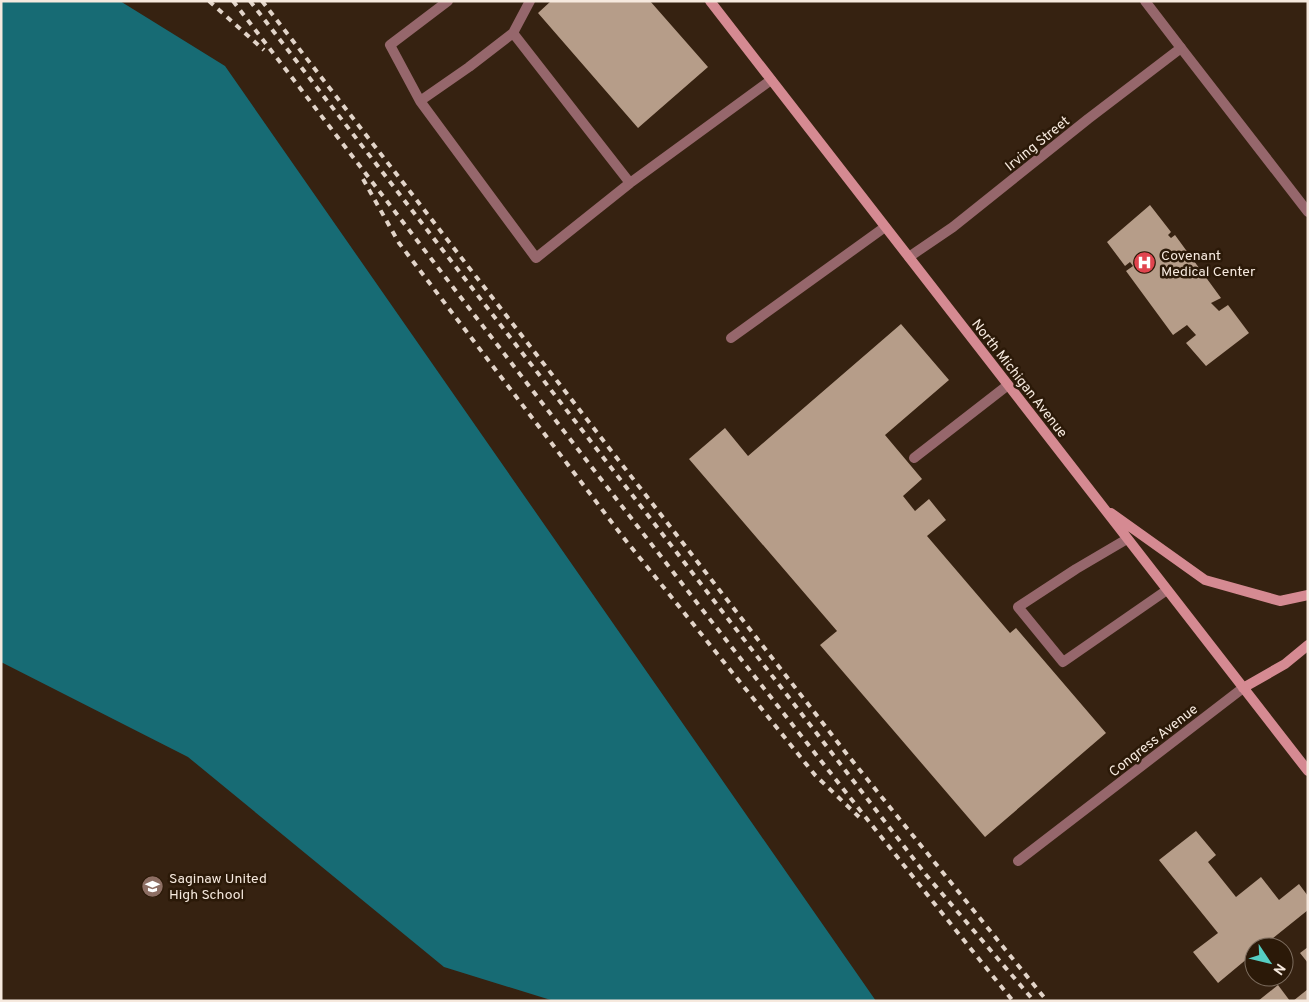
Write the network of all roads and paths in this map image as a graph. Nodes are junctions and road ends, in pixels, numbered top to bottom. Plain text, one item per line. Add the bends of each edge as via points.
1 (448, 1) edge
2 (530, 1) edge
3 (710, 1) edge
4 (1145, 1) edge
5 (513, 33) junction
6 (1181, 48) junction
7 (771, 80) junction
8 (420, 101) junction
9 (630, 183) junction
10 (1308, 212) edge
11 (885, 227) junction
12 (909, 257) junction
13 (731, 338) dead end
14 (1008, 385) junction
15 (914, 458) dead end
16 (1102, 506) junction
17 (1127, 539) junction
18 (1167, 590) junction
19 (1308, 595) edge
20 (1308, 645) edge
21 (1243, 688) junction
22 (1308, 771) edge
23 (1018, 861) dead end

1 - 8 street via 390,45
2 - 5 street
3 - 7 main road, North Michigan Avenue
4 - 6 street
5 - 8 street
5 - 9 street
6 - 10 street
6 - 12 street, Irving Street
7 - 9 street
7 - 11 main road, North Michigan Avenue
8 - 9 street via 536,258
11 - 12 main road, North Michigan Avenue
11 - 13 street
12 - 14 main road, North Michigan Avenue
14 - 15 street
14 - 16 main road, North Michigan Avenue
16 - 17 main road, North Michigan Avenue
16 - 19 main road via 1205,580 1280,601
17 - 18 main road, North Michigan Avenue
17 - 18 street via 1018,606 1063,662
18 - 21 main road, North Michigan Avenue
20 - 21 main road, Congress Avenue via 1285,664
21 - 22 main road, North Michigan Avenue
21 - 23 street, Congress Avenue

